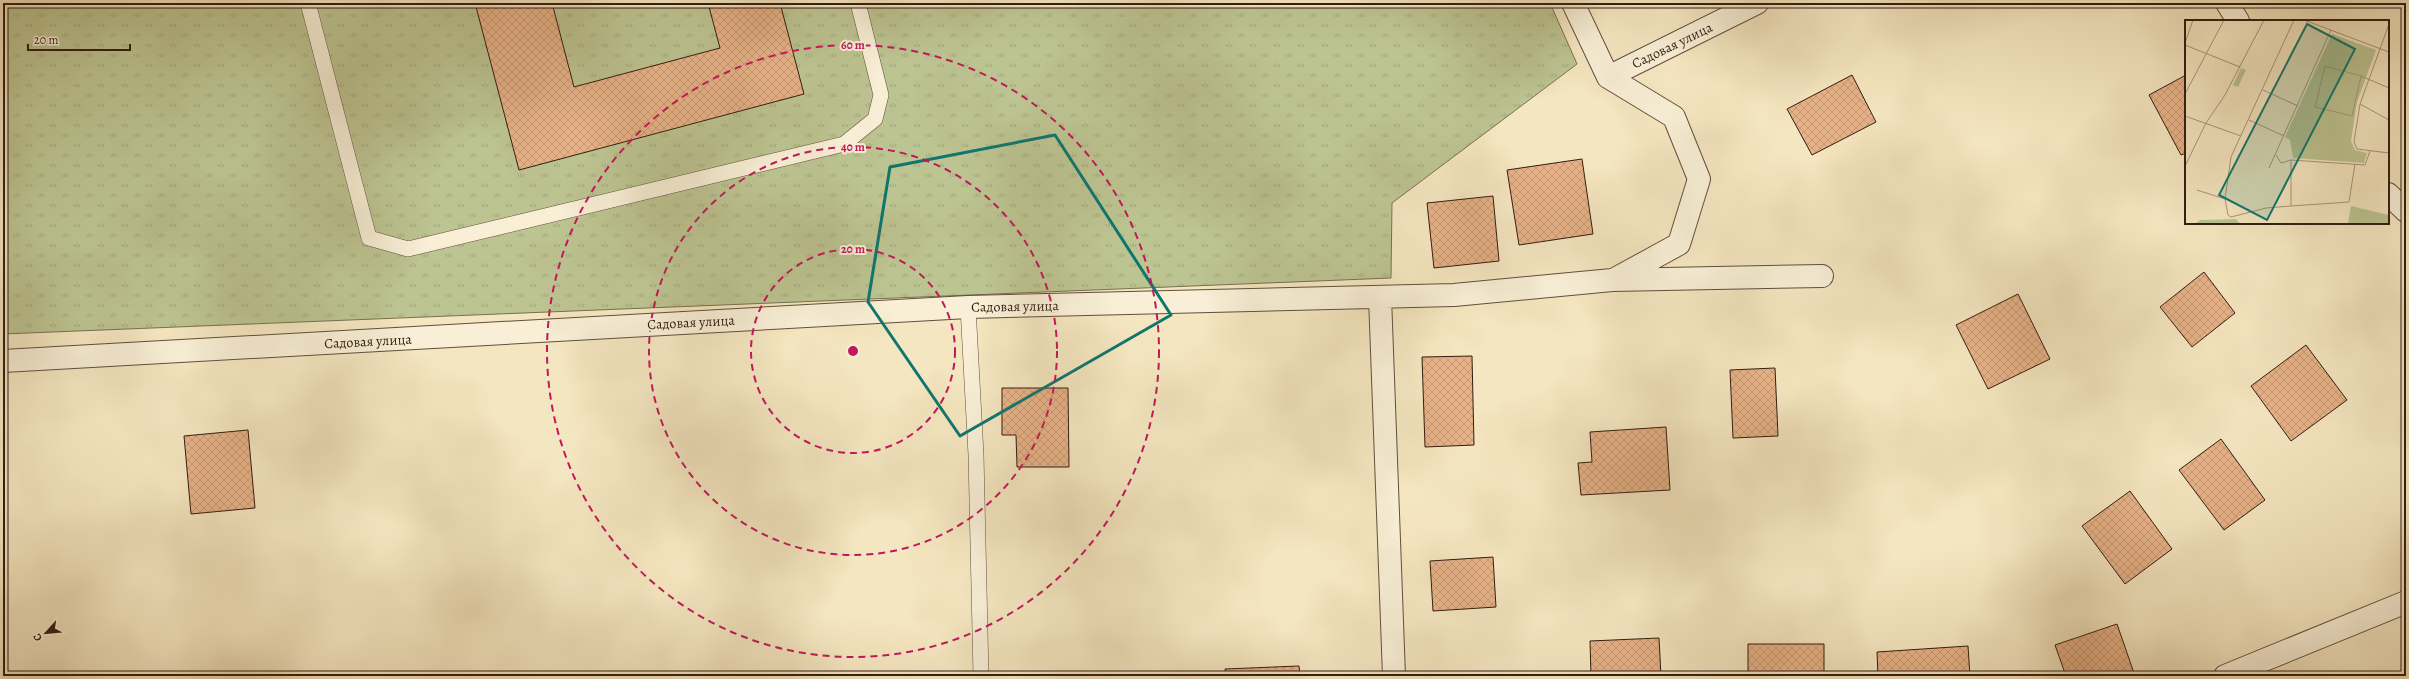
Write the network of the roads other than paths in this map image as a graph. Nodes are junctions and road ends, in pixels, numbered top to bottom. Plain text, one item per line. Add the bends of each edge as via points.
1 (308, 3) edge
2 (858, 3) edge
3 (1573, 3) edge
4 (1757, 3) edge
5 (2227, 3) edge
6 (2237, 20) edge
7 (1608, 77) junction
8 (2389, 195) edge
9 (2406, 211) edge
10 (1822, 276) dead end
11 (1612, 280) junction
12 (1380, 297) junction
13 (968, 306) junction
14 (3, 361) edge
15 (2406, 602) edge
16 (981, 676) edge
17 (1394, 676) edge
18 (2226, 676) edge

1 - 2 lane via 369,238 408,249 844,144 875,119 880,95
3 - 7 street
4 - 7 street, Садовая улица
5 - 6 street
7 - 11 street via 1674,117 1698,178 1679,244
8 - 9 street
10 - 11 street, Садовая улица
11 - 12 street, Садовая улица via 1454,295
12 - 13 street, Садовая улица
12 - 17 street
13 - 14 street, Садовая улица
13 - 16 lane via 976,447
15 - 18 street

